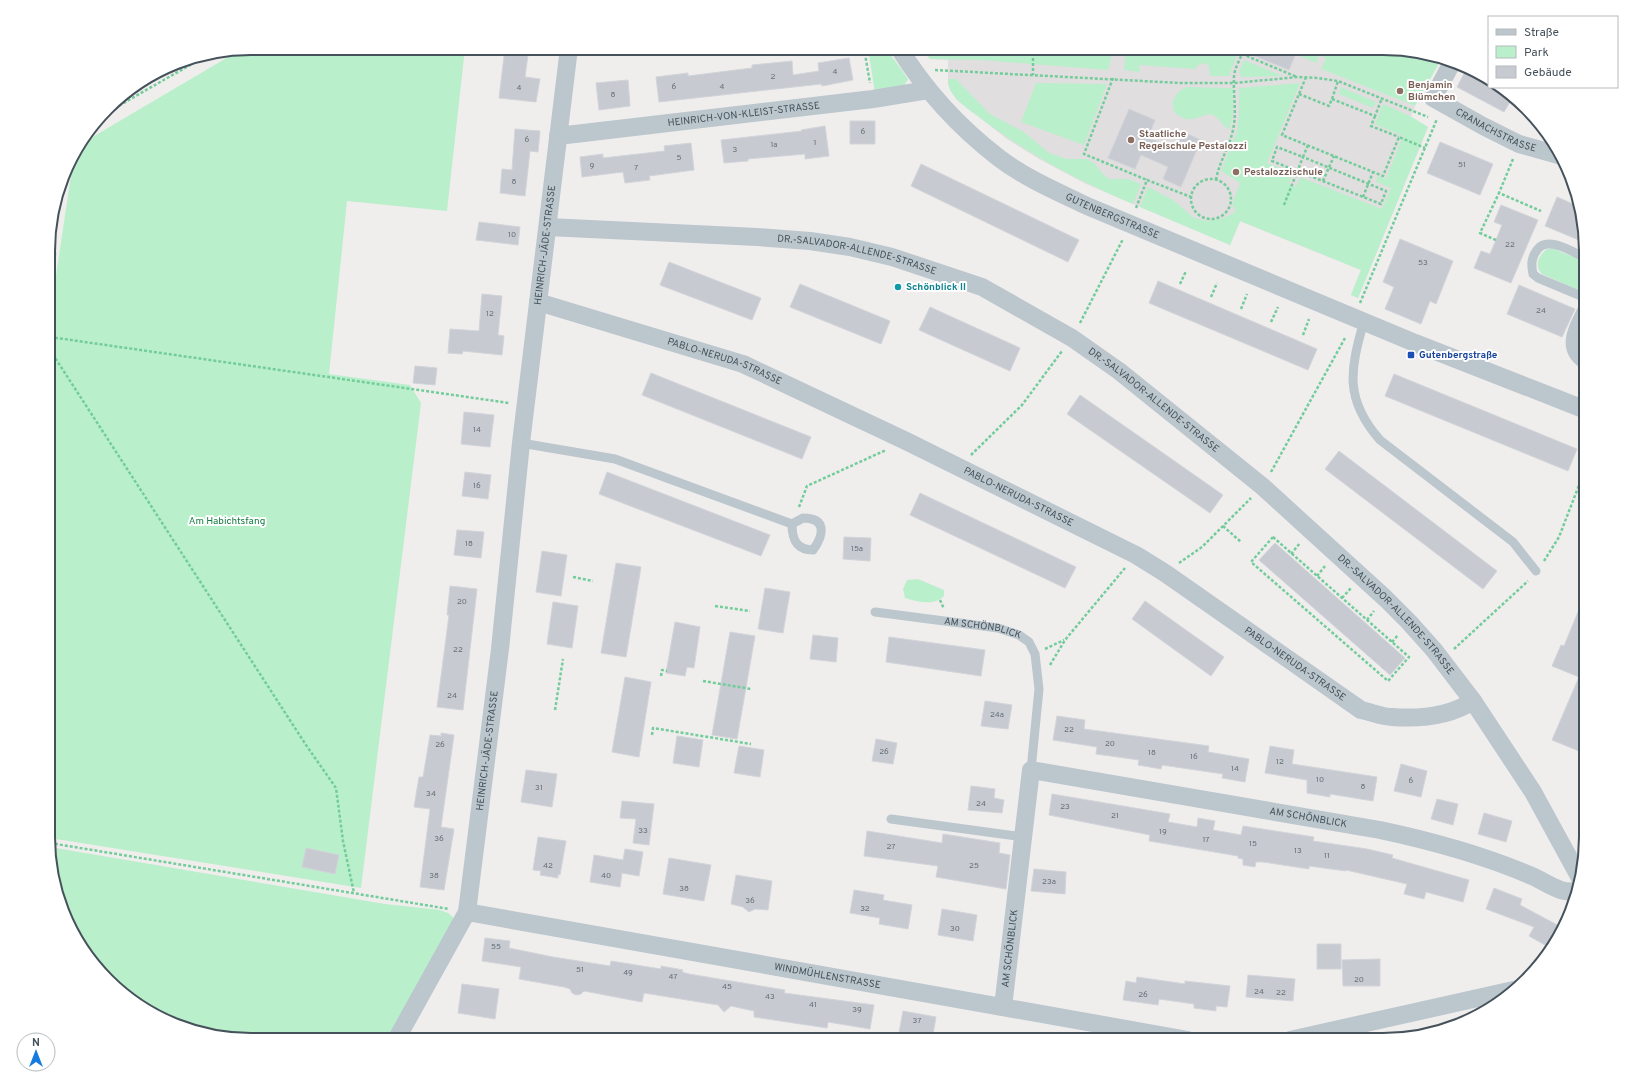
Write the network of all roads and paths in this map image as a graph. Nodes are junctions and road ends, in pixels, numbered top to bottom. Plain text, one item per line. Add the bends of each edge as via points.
1 (568, 55) edge
2 (865, 55) edge
3 (903, 55) edge
4 (1033, 55) edge
5 (1242, 55) edge
6 (1244, 55) edge
7 (192, 64) edge
8 (1450, 67) edge
9 (912, 69) junction
10 (1033, 75) junction
11 (1298, 77) junction
12 (1306, 77) junction
13 (1113, 78) junction
14 (1338, 81) junction
15 (1234, 83) junction
16 (928, 90) junction
17 (1299, 94) junction
18 (1382, 98) junction
19 (873, 99) junction
20 (1332, 99) junction
21 (122, 104) edge
22 (1375, 116) junction
23 (1436, 120) dead end
24 (1432, 130) dead end
25 (558, 136) junction
26 (1399, 137) junction
27 (1519, 144) junction
28 (1308, 145) junction
29 (1425, 148) junction
30 (1553, 154) edge
31 (1334, 156) junction
32 (1303, 157) junction
33 (1329, 168) junction
34 (1298, 171) junction
35 (1373, 172) junction
36 (1147, 180) junction
37 (1216, 180) junction
38 (1324, 181) junction
39 (1369, 184) junction
40 (1499, 193) junction
41 (1191, 197) junction
42 (1363, 197) junction
43 (1138, 203) dead end
44 (1284, 205) dead end
45 (1541, 211) dead end
46 (548, 227) junction
47 (1496, 240) dead end
48 (1121, 242) dead end
49 (1579, 255) edge
50 (1186, 270) dead end
51 (1217, 283) dead end
52 (1180, 284) dead end
53 (1247, 294) dead end
54 (1579, 295) edge
55 (1211, 297) dead end
56 (538, 302) junction
57 (1278, 307) dead end
58 (1241, 309) dead end
59 (1309, 319) dead end
60 (1359, 319) junction
61 (1271, 322) dead end
62 (1579, 330) edge
63 (1074, 334) junction
64 (1303, 335) dead end
65 (55, 338) edge
66 (1579, 356) edge
67 (55, 358) edge
68 (525, 405) junction
69 (1579, 407) edge
70 (906, 441) junction
71 (521, 443) junction
72 (1275, 465) dead end
73 (959, 467) junction
74 (1250, 499) dead end
75 (792, 524) joint
76 (1223, 526) junction
77 (1242, 542) dead end
78 (1300, 544) dead end
79 (1291, 554) junction
80 (1182, 562) dead end
81 (1324, 567) dead end
82 (1124, 569) dead end
83 (1536, 571) dead end
84 (1317, 576) junction
85 (573, 577) dead end
86 (593, 581) dead end
87 (1349, 590) dead end
88 (1342, 598) junction
89 (716, 606) dead end
90 (750, 611) dead end
91 (875, 612) dead end
92 (1373, 612) dead end
93 (1367, 620) junction
94 (1396, 636) dead end
95 (1064, 640) junction
96 (1392, 642) junction
97 (1046, 649) dead end
98 (563, 659) dead end
99 (667, 671) dead end
100 (661, 676) dead end
101 (703, 681) dead end
102 (750, 689) dead end
103 (1039, 689) junction
104 (1473, 701) junction
105 (555, 710) dead end
106 (652, 735) dead end
107 (751, 744) dead end
108 (1031, 770) junction
109 (891, 819) dead end
110 (1023, 837) junction
111 (55, 844) edge
112 (1576, 870) edge
113 (1571, 892) edge
114 (354, 893) junction
115 (467, 912) junction
116 (1503, 992) edge
117 (1003, 1007) junction
118 (400, 1033) edge
119 (1149, 1033) edge
120 (1321, 1033) edge

1 - 25 street, HEINRICH-JÄDE-STRASSE
2 - 19 path
3 - 9 street, GUTENBERGSTRASSE
4 - 10 path
5 - 15 path
6 - 11 path
7 - 21 path
8 - 27 street, CRANACHSTRASSE via 1433,98
9 - 10 path
9 - 16 street, GUTENBERGSTRASSE
10 - 13 path
11 - 12 path
11 - 15 path
12 - 14 path
12 - 17 path
13 - 15 path via 1180,83
13 - 36 path via 1084,154
14 - 18 path
14 - 20 path
15 - 37 path via 1236,114 1233,131
16 - 19 street, HEINRICH-VON-KLEIST-STRASSE
16 - 60 street, GUTENBERGSTRASSE via 960,124 1000,159 1049,188
17 - 20 path via 1329,106
17 - 28 path via 1282,135
18 - 22 path
18 - 23 path
19 - 25 street, HEINRICH-VON-KLEIST-STRASSE
20 - 22 path
22 - 26 path via 1371,126
24 - 29 path
25 - 46 street, HEINRICH-JÄDE-STRASSE
26 - 29 path
26 - 35 path via 1383,176
27 - 30 street, CRANACHSTRASSE
27 - 40 path
28 - 31 path
28 - 32 path
29 - 60 path
31 - 33 path
31 - 35 path
32 - 33 path
32 - 34 path
32 - 34 path via 1277,147 1272,161
33 - 38 path
33 - 39 path
34 - 38 path
34 - 44 path
35 - 39 path
36 - 41 path
36 - 43 path
37 - 41 path via 1209,179 1197,185
37 - 41 path via 1228,187 1230,193 1230,206 1223,216 1211,219 1199,215
38 - 42 path
39 - 42 path
39 - 42 path via 1386,191 1381,204
40 - 45 path
40 - 47 path via 1480,233
46 - 56 street, HEINRICH-JÄDE-STRASSE
46 - 63 street, DR.-SALVADOR-ALLENDE-STRASSE via 757,237 850,247 982,287
48 - 63 path
49 - 54 lane via 1546,243 1540,245 1531,265 1533,274 1538,278
50 - 52 path
51 - 55 path
53 - 58 path
56 - 68 street, HEINRICH-JÄDE-STRASSE
56 - 70 street, PABLO-NERUDA-STRASSE via 743,364
57 - 61 path
59 - 64 path
60 - 69 street, GUTENBERGSTRASSE
60 - 72 path via 1344,340
60 - 83 lane via 1353,373 1354,394 1361,415 1370,428 1380,440 1513,542
62 - 66 street via 1574,343
63 - 73 path via 1022,404
63 - 104 street, DR.-SALVADOR-ALLENDE-STRASSE via 1262,486 1361,576 1434,650
65 - 68 path
67 - 114 path via 336,788 343,841
68 - 71 street, HEINRICH-JÄDE-STRASSE
70 - 73 street, PABLO-NERUDA-STRASSE
70 - 75 path via 807,486
71 - 75 lane via 615,459
71 - 115 street, HEINRICH-JÄDE-STRASSE via 500,649
73 - 104 street, PABLO-NERUDA-STRASSE via 1136,555 1361,710 1390,717 1426,716 1460,710
74 - 76 path
76 - 77 path
76 - 80 path via 1202,548
78 - 79 path
79 - 84 path
79 - 96 path via 1273,538 1252,562 1388,681 1409,657
81 - 84 path
82 - 95 path
84 - 88 path
85 - 86 path
87 - 88 path
88 - 93 path
89 - 90 path
91 - 103 lane, AM SCHÖNBLICK via 998,628 1019,635 1029,642 1035,654
92 - 93 path
93 - 96 path
94 - 96 path
95 - 97 path
95 - 103 path
98 - 105 path
99 - 100 path via 662,670
101 - 102 path
103 - 108 lane, AM SCHÖNBLICK
104 - 112 street, DR.-SALVADOR-ALLENDE-STRASSE via 1533,792
106 - 107 path via 653,728
108 - 110 street, AM SCHÖNBLICK
108 - 113 street, AM SCHÖNBLICK via 1380,830 1435,842 1526,874 1562,891
109 - 110 lane
110 - 117 street, AM SCHÖNBLICK
111 - 114 path
114 - 115 path
115 - 117 street, WINDMÜHLENSTRASSE
115 - 118 street, HEINRICH-JÄDE-STRASSE
116 - 120 street
117 - 119 street, WINDMÜHLENSTRASSE

